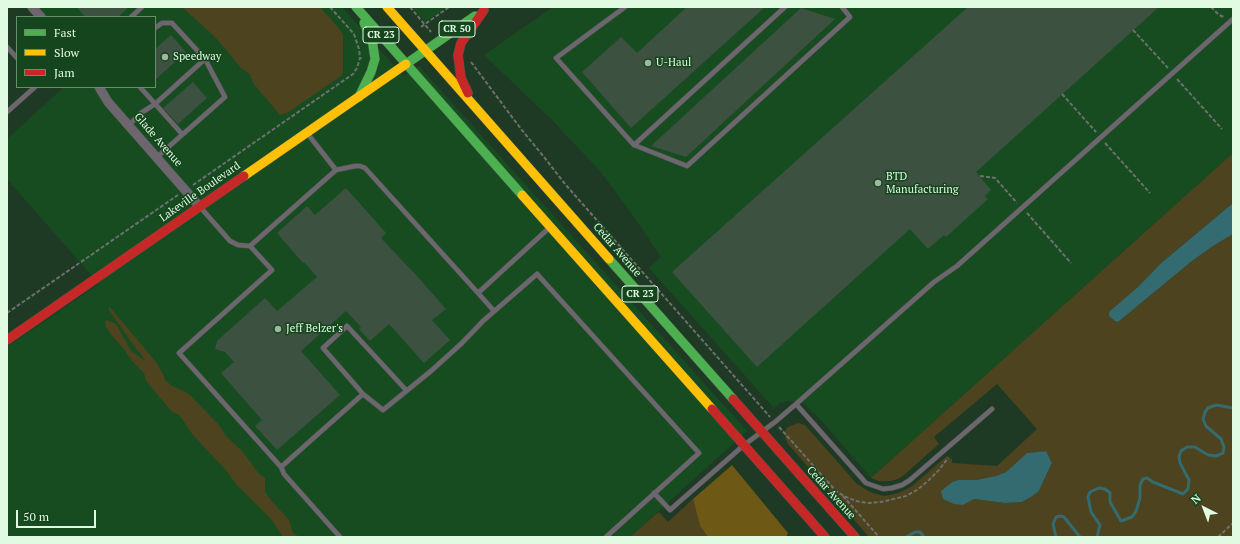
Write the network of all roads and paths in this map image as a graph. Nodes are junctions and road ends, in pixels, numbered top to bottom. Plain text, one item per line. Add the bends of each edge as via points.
1 (32, 7) edge
2 (142, 7) edge
3 (330, 7) edge
4 (356, 7) edge
5 (387, 7) edge
6 (410, 7) edge
7 (450, 7) edge
8 (625, 7) edge
9 (785, 7) edge
10 (842, 7) edge
11 (1211, 7) edge
12 (486, 8) edge
13 (40, 16) edge
14 (132, 16) edge
15 (1232, 20) edge
16 (425, 24) junction
17 (156, 27) edge
18 (411, 35) junction
19 (438, 42) junction
20 (7, 47) edge
21 (425, 50) junction
22 (458, 55) junction
23 (16, 57) edge
24 (360, 58) junction
25 (205, 59) junction
26 (375, 59) junction
27 (406, 64) junction
28 (34, 88) edge
29 (100, 88) edge
30 (141, 88) edge
31 (359, 97) junction
32 (155, 104) junction
33 (475, 107) junction
34 (7, 112) edge
35 (128, 125) junction
36 (307, 132) junction
37 (182, 134) junction
38 (634, 145) junction
39 (157, 156) junction
40 (336, 170) junction
41 (980, 176) dead end
42 (186, 190) junction
43 (200, 207) junction
44 (1021, 207) dead end
45 (1026, 213) dead end
46 (551, 227) junction
47 (250, 246) junction
48 (1071, 263) dead end
49 (478, 294) junction
50 (494, 311) junction
51 (7, 313) edge
52 (7, 340) edge
53 (406, 390) junction
54 (363, 394) junction
55 (796, 404) junction
56 (992, 408) dead end
57 (775, 422) junction
58 (762, 433) junction
59 (744, 445) junction
60 (948, 457) dead end
61 (281, 467) junction
62 (654, 493) junction
63 (841, 494) junction
64 (1233, 523) edge
65 (340, 537) edge
66 (606, 537) edge
67 (825, 537) edge
68 (855, 537) edge
69 (879, 537) edge
70 (1218, 537) edge

1 - 13 street
2 - 14 lane
3 - 24 path via 354,34
4 - 26 main road via 372,39
4 - 27 main road, CR 23
5 - 18 main road, CR 23
6 - 16 path
7 - 16 path
8 - 38 lane via 556,58
9 - 38 lane
10 - 38 lane via 850,17 687,166
11 - 15 path via 1219,15
12 - 19 main road, CR 50
12 - 22 main road via 461,43
15 - 55 lane via 957,266 934,282
16 - 18 path
16 - 19 path
17 - 25 lane via 162,23 172,23
18 - 21 main road, CR 23
19 - 21 main road, CR 50
20 - 23 lane
21 - 27 main road, CR 50
21 - 33 main road, Cedar Avenue / CR 23
22 - 33 main road via 461,78
22 - 57 path via 466,55 520,129 565,184
24 - 26 path
24 - 42 path via 358,68 353,74
25 - 32 lane
25 - 37 lane via 225,97
26 - 31 main road
27 - 31 main road, Lakeville Boulevard
27 - 46 main road, CR 23
28 - 34 lane
29 - 35 street, Glade Avenue
30 - 32 lane
31 - 36 main road, Lakeville Boulevard
32 - 35 lane
32 - 37 lane
33 - 58 main road, Cedar Avenue / CR 23
35 - 39 street, Glade Avenue
36 - 40 lane
36 - 43 main road, Lakeville Boulevard
37 - 39 lane
39 - 42 street, Glade Avenue
40 - 47 lane
40 - 49 lane via 356,166 365,168
41 - 44 path via 995,178
42 - 43 street, Glade Avenue
42 - 51 path
43 - 47 lane via 230,241
43 - 52 main road, Lakeville Boulevard
45 - 48 path
46 - 49 lane
46 - 59 main road, CR 23
47 - 61 lane via 272,270 179,353
49 - 50 lane
50 - 53 lane via 431,371
50 - 62 lane via 537,274 699,453
53 - 54 lane via 383,410
53 - 54 lane via 347,326 323,348
54 - 61 lane
55 - 56 lane via 866,483 883,489 902,485 910,480
55 - 57 lane
57 - 58 lane
57 - 63 path
58 - 59 lane
58 - 68 main road, Cedar Avenue / CR 23
59 - 62 lane via 670,510
59 - 67 main road, CR 23
60 - 63 path via 929,480 906,496 867,503
61 - 65 lane via 284,474
62 - 66 lane
63 - 69 path
64 - 70 path

